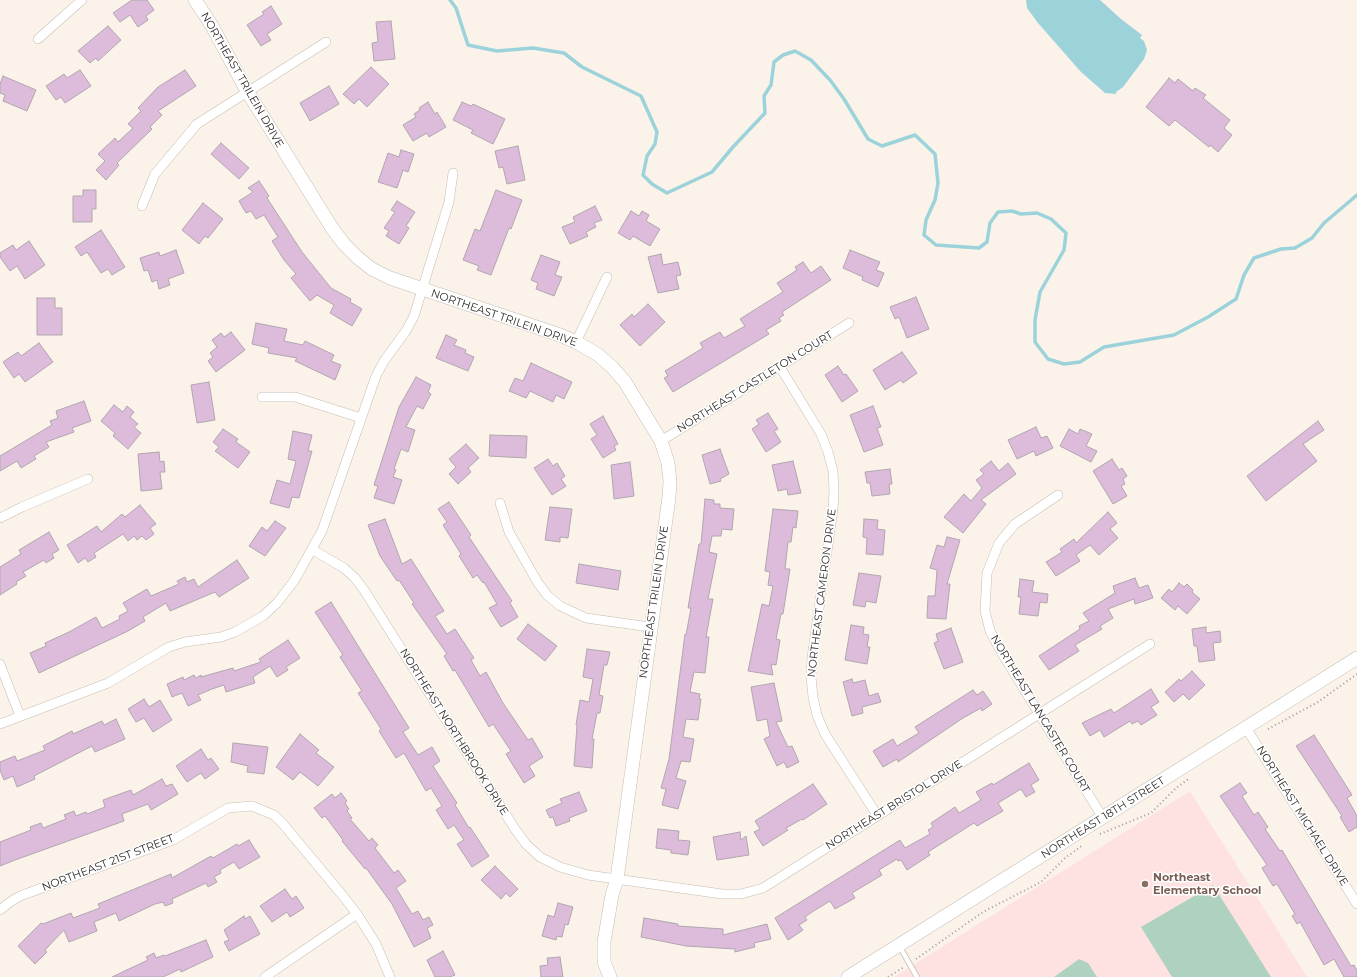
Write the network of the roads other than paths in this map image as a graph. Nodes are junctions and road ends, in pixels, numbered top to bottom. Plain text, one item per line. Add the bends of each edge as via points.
1 (82, 0) edge
2 (195, 0) edge
3 (38, 39) dead end
4 (326, 42) dead end
5 (247, 92) junction
6 (453, 173) dead end
7 (142, 206) dead end
8 (607, 277) dead end
9 (423, 290) junction
10 (849, 323) dead end
11 (576, 342) junction
12 (780, 367) junction
13 (262, 397) dead end
14 (361, 418) junction
15 (661, 441) junction
16 (88, 479) dead end
17 (1058, 495) dead end
18 (500, 503) dead end
19 (0, 518) edge
20 (313, 550) junction
21 (650, 627) junction
22 (1150, 644) dead end
23 (1357, 658) edge
24 (0, 664) edge
25 (1039, 714) junction
26 (20, 716) junction
27 (0, 724) edge
28 (1250, 733) junction
29 (877, 815) junction
30 (1103, 818) junction
31 (617, 879) junction
32 (1357, 904) edge
33 (0, 910) edge
34 (357, 914) junction
35 (899, 945) junction
36 (265, 977) edge
37 (390, 977) edge
38 (610, 977) edge
39 (848, 977) edge
40 (917, 977) edge

1 - 3 street
2 - 5 street, NORTHEAST TRILEIN DRIVE via 212,26
4 - 5 street
5 - 7 street via 198,124 155,174
5 - 9 street, NORTHEAST TRILEIN DRIVE via 344,244 372,269
6 - 9 street via 449,202
8 - 11 street
9 - 11 street, NORTHEAST TRILEIN DRIVE
9 - 14 street via 406,331 376,376
10 - 12 street, NORTHEAST CASTLETON COURT
11 - 15 street, NORTHEAST TRILEIN DRIVE via 612,367 625,382
12 - 15 street, NORTHEAST CASTLETON COURT
12 - 29 street, NORTHEAST CAMERON DRIVE via 821,434 833,471 833,510 812,658 813,697 825,734
13 - 14 street via 295,397
14 - 20 street via 335,498
15 - 21 street, NORTHEAST TRILEIN DRIVE via 670,481
16 - 19 street
17 - 25 street, NORTHEAST LANCASTER COURT via 1015,524 999,543 987,573 985,611 990,631
18 - 21 street via 509,532 547,596 560,606 586,618
20 - 26 street via 294,581 277,602 249,626 221,637 186,642 169,648 108,683
20 - 31 street, NORTHEAST NORTHBROOK DRIVE via 344,568 364,590 526,844 540,857 560,867 588,875
21 - 31 street, NORTHEAST TRILEIN DRIVE
22 - 25 street, NORTHEAST BRISTOL DRIVE
23 - 28 street, NORTHEAST 18TH STREET
24 - 26 street
25 - 29 street, NORTHEAST BRISTOL DRIVE
25 - 30 street, NORTHEAST LANCASTER COURT
26 - 27 street
28 - 30 street, NORTHEAST 18TH STREET
28 - 32 street, NORTHEAST MICHAEL DRIVE
29 - 31 street, NORTHEAST BRISTOL DRIVE via 763,888 741,894 722,894
30 - 35 street, NORTHEAST 18TH STREET
31 - 38 street, NORTHEAST TRILEIN DRIVE via 604,942 604,962
33 - 34 street, NORTHEAST 21ST STREET via 20,896 173,840 228,808 252,806 274,815 283,824
34 - 36 street
34 - 37 street, NORTHEAST 21ST STREET via 376,944
35 - 39 street, NORTHEAST 18TH STREET
35 - 40 lane

